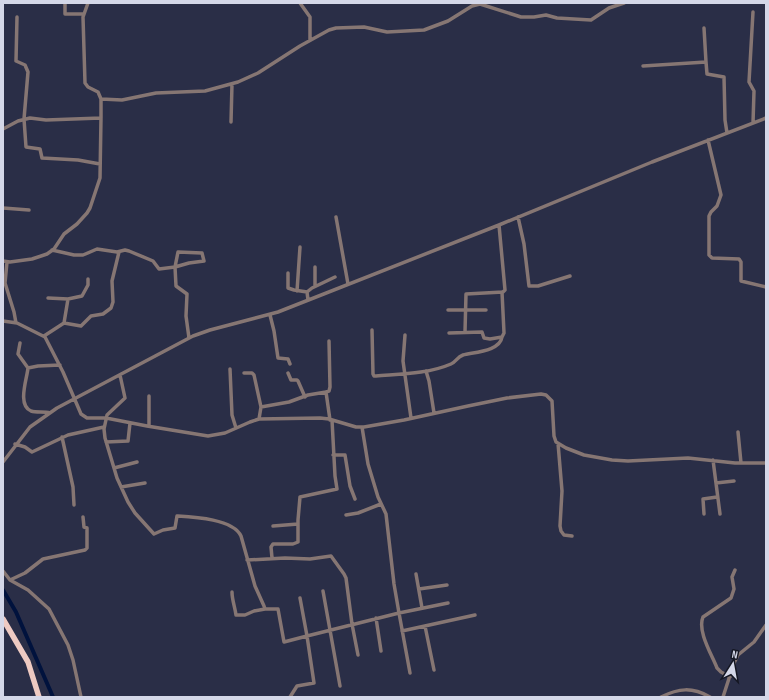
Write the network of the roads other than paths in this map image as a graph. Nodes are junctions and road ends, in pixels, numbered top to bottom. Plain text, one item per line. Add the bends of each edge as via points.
1 (65, 3) edge
2 (88, 3) edge
3 (300, 3) edge
4 (624, 3) edge
5 (753, 12) dead end
6 (84, 14) junction
7 (16, 17) dead end
8 (704, 28) dead end
9 (310, 40) junction
10 (706, 62) junction
11 (643, 66) dead end
12 (232, 84) junction
13 (101, 99) junction
14 (101, 118) junction
15 (766, 118) edge
16 (24, 119) junction
17 (231, 122) dead end
18 (753, 123) junction
19 (3, 129) edge
20 (727, 133) junction
21 (708, 140) junction
22 (100, 164) junction
23 (3, 208) edge
24 (29, 210) dead end
25 (336, 217) dead end
26 (518, 217) junction
27 (499, 225) junction
28 (300, 248) dead end
29 (52, 250) junction
30 (119, 252) junction
31 (5, 261) edge
32 (175, 267) junction
33 (315, 267) dead end
34 (288, 272) dead end
35 (570, 276) dead end
36 (335, 277) dead end
37 (88, 279) dead end
38 (348, 284) junction
39 (315, 286) junction
40 (766, 286) edge
41 (297, 291) junction
42 (307, 292) junction
43 (502, 292) junction
44 (48, 298) dead end
45 (68, 298) junction
46 (308, 300) junction
47 (448, 310) dead end
48 (486, 310) dead end
49 (465, 311) junction
50 (270, 315) junction
51 (3, 321) edge
52 (16, 323) junction
53 (64, 323) junction
54 (372, 330) dead end
55 (449, 332) dead end
56 (465, 332) junction
57 (44, 336) junction
58 (405, 336) dead end
59 (502, 337) junction
60 (189, 338) junction
61 (329, 341) dead end
62 (20, 343) dead end
63 (290, 364) dead end
64 (60, 365) junction
65 (28, 368) junction
66 (230, 369) dead end
67 (426, 371) junction
68 (288, 373) dead end
69 (405, 373) junction
70 (244, 374) dead end
71 (120, 375) junction
72 (326, 392) junction
73 (149, 396) dead end
74 (304, 397) junction
75 (75, 399) junction
76 (261, 407) junction
77 (50, 413) junction
78 (434, 413) junction
79 (106, 418) junction
80 (411, 418) junction
81 (259, 419) junction
82 (331, 420) junction
83 (130, 423) junction
84 (149, 426) junction
85 (104, 427) junction
86 (362, 427) junction
87 (236, 428) junction
88 (738, 432) dead end
89 (62, 437) junction
90 (106, 442) junction
91 (558, 443) junction
92 (15, 444) junction
93 (333, 455) junction
94 (713, 460) junction
95 (3, 462) edge
96 (137, 462) dead end
97 (741, 463) junction
98 (766, 463) edge
99 (114, 468) junction
100 (734, 481) dead end
101 (146, 483) dead end
102 (716, 483) junction
103 (121, 487) junction
104 (717, 497) junction
105 (355, 498) dead end
106 (380, 504) junction
107 (74, 505) dead end
108 (704, 514) dead end
109 (720, 514) dead end
110 (346, 515) dead end
111 (84, 517) dead end
112 (298, 524) junction
113 (272, 526) dead end
114 (572, 536) dead end
115 (272, 558) junction
116 (247, 560) junction
117 (735, 570) dead end
118 (3, 571) edge
119 (416, 574) dead end
120 (10, 580) junction
121 (447, 585) dead end
122 (419, 589) junction
123 (322, 591) dead end
124 (232, 592) dead end
125 (300, 598) dead end
126 (448, 603) dead end
127 (422, 608) junction
128 (265, 609) junction
129 (399, 613) junction
130 (475, 616) dead end
131 (376, 618) junction
132 (4, 620) edge
133 (352, 624) junction
134 (766, 625) edge
135 (426, 626) junction
136 (330, 630) junction
137 (402, 631) junction
138 (307, 636) junction
139 (381, 651) dead end
140 (358, 655) dead end
141 (434, 670) dead end
142 (410, 673) dead end
143 (730, 677) junction
144 (340, 686) dead end
145 (39, 697) edge
146 (80, 697) edge
147 (290, 697) edge
148 (661, 697) edge
149 (710, 697) edge
150 (722, 697) edge

1 - 6 street via 65,14
2 - 6 street
3 - 9 street via 310,17
4 - 9 street via 588,20 554,18 546,15 527,18 485,5 476,5 448,21 424,30 387,32 364,27 344,27 329,30
5 - 18 street via 749,82 754,91
6 - 13 street via 85,83 98,92
7 - 16 street via 16,61 25,65 28,72
8 - 10 street
9 - 12 street via 258,73
10 - 11 street
10 - 20 street via 708,74 724,77
12 - 13 street via 205,91 147,94 122,100
12 - 17 street
13 - 14 street
14 - 16 street
14 - 22 street
15 - 18 street
16 - 19 street
16 - 22 street via 26,147 40,149 42,158
18 - 20 street
20 - 21 street
21 - 26 street
21 - 40 street via 721,195 709,216 708,255 712,258 739,259 741,281
22 - 29 street via 99,181 90,208
23 - 24 street
25 - 38 street
26 - 27 street
26 - 35 street via 523,234 529,286 538,286
27 - 38 street
27 - 43 street via 505,288
28 - 41 street
29 - 30 street via 74,255 83,255 97,249
29 - 31 street via 32,259
30 - 32 street via 125,250 140,254 153,261 159,268
30 - 53 street via 112,281 111,308 103,314 91,316 81,326
31 - 52 street via 5,283
32 - 32 street via 203,261 203,254 178,252
32 - 60 street via 176,286 187,294
33 - 39 street
34 - 41 street via 288,288
36 - 39 street
37 - 45 street via 82,296
38 - 46 street
39 - 42 street
41 - 42 street
42 - 46 street
43 - 49 street via 466,294
43 - 59 street
44 - 45 street
45 - 53 street
46 - 50 street
47 - 49 street
48 - 49 street
49 - 56 street
50 - 60 street
50 - 63 street via 278,358 288,359
51 - 52 street
52 - 57 street
53 - 57 street
54 - 69 street via 374,376
55 - 56 street
56 - 59 street via 482,332 484,338 490,339
57 - 64 street
58 - 69 street
59 - 67 street via 498,346 460,356 452,363
60 - 71 street
61 - 72 street via 330,387
62 - 65 street via 18,354
64 - 65 street
64 - 75 street
65 - 77 street via 24,392 27,408 33,412
66 - 87 street via 232,415
67 - 69 street
67 - 78 street
68 - 74 street via 291,380 298,380
69 - 80 street
70 - 76 street via 254,374
71 - 75 street
71 - 79 street via 125,398
72 - 74 street
72 - 82 street
73 - 84 street
74 - 76 street
75 - 77 street
75 - 79 street via 83,417
76 - 81 street
77 - 92 street via 30,427
78 - 80 street
78 - 91 street via 542,394 552,401 554,436
79 - 83 street
79 - 85 street
80 - 86 street
81 - 82 street
81 - 87 street
82 - 86 street via 348,426
82 - 93 street
83 - 84 street
83 - 90 street via 128,441
84 - 87 street via 208,436 217,436
85 - 89 street
85 - 90 street
86 - 106 street via 366,456
88 - 97 street
89 - 92 street via 32,452
89 - 107 street
90 - 99 street
91 - 94 street via 584,455 603,460
91 - 114 street via 562,491 560,526 564,535
92 - 95 street
93 - 105 street via 345,455 350,486
93 - 112 street via 337,489 300,497
94 - 97 street
94 - 102 street
96 - 99 street
97 - 98 street
99 - 103 street
100 - 102 street
101 - 103 street
102 - 104 street
103 - 116 street via 135,513 153,533 175,528 177,516 224,524 239,532
104 - 108 street via 703,499
104 - 109 street
106 - 110 street
106 - 129 street via 386,514
111 - 120 street via 84,527 87,528 85,550 43,559 25,573
112 - 113 street
112 - 115 street via 298,542 273,544
115 - 116 street
115 - 133 street via 310,559 331,556 346,578
116 - 128 street
117 - 143 street via 731,598 703,617 701,624 717,668
118 - 120 street
119 - 122 street
120 - 146 street via 28,590 49,609 68,645
121 - 122 street
122 - 127 street
123 - 136 street
124 - 128 street via 236,615
125 - 138 street
126 - 127 street
127 - 129 street
128 - 138 street via 278,609 284,641
129 - 131 street
129 - 137 street
130 - 135 street
131 - 133 street
131 - 139 street
132 - 145 highway via 28,662
133 - 136 street
133 - 140 street
134 - 143 street via 758,638 738,655
135 - 137 street
135 - 141 street
136 - 138 street
136 - 144 street
137 - 142 street
138 - 147 street via 315,681 312,684 297,686
143 - 150 street
148 - 149 street via 673,691 687,689

